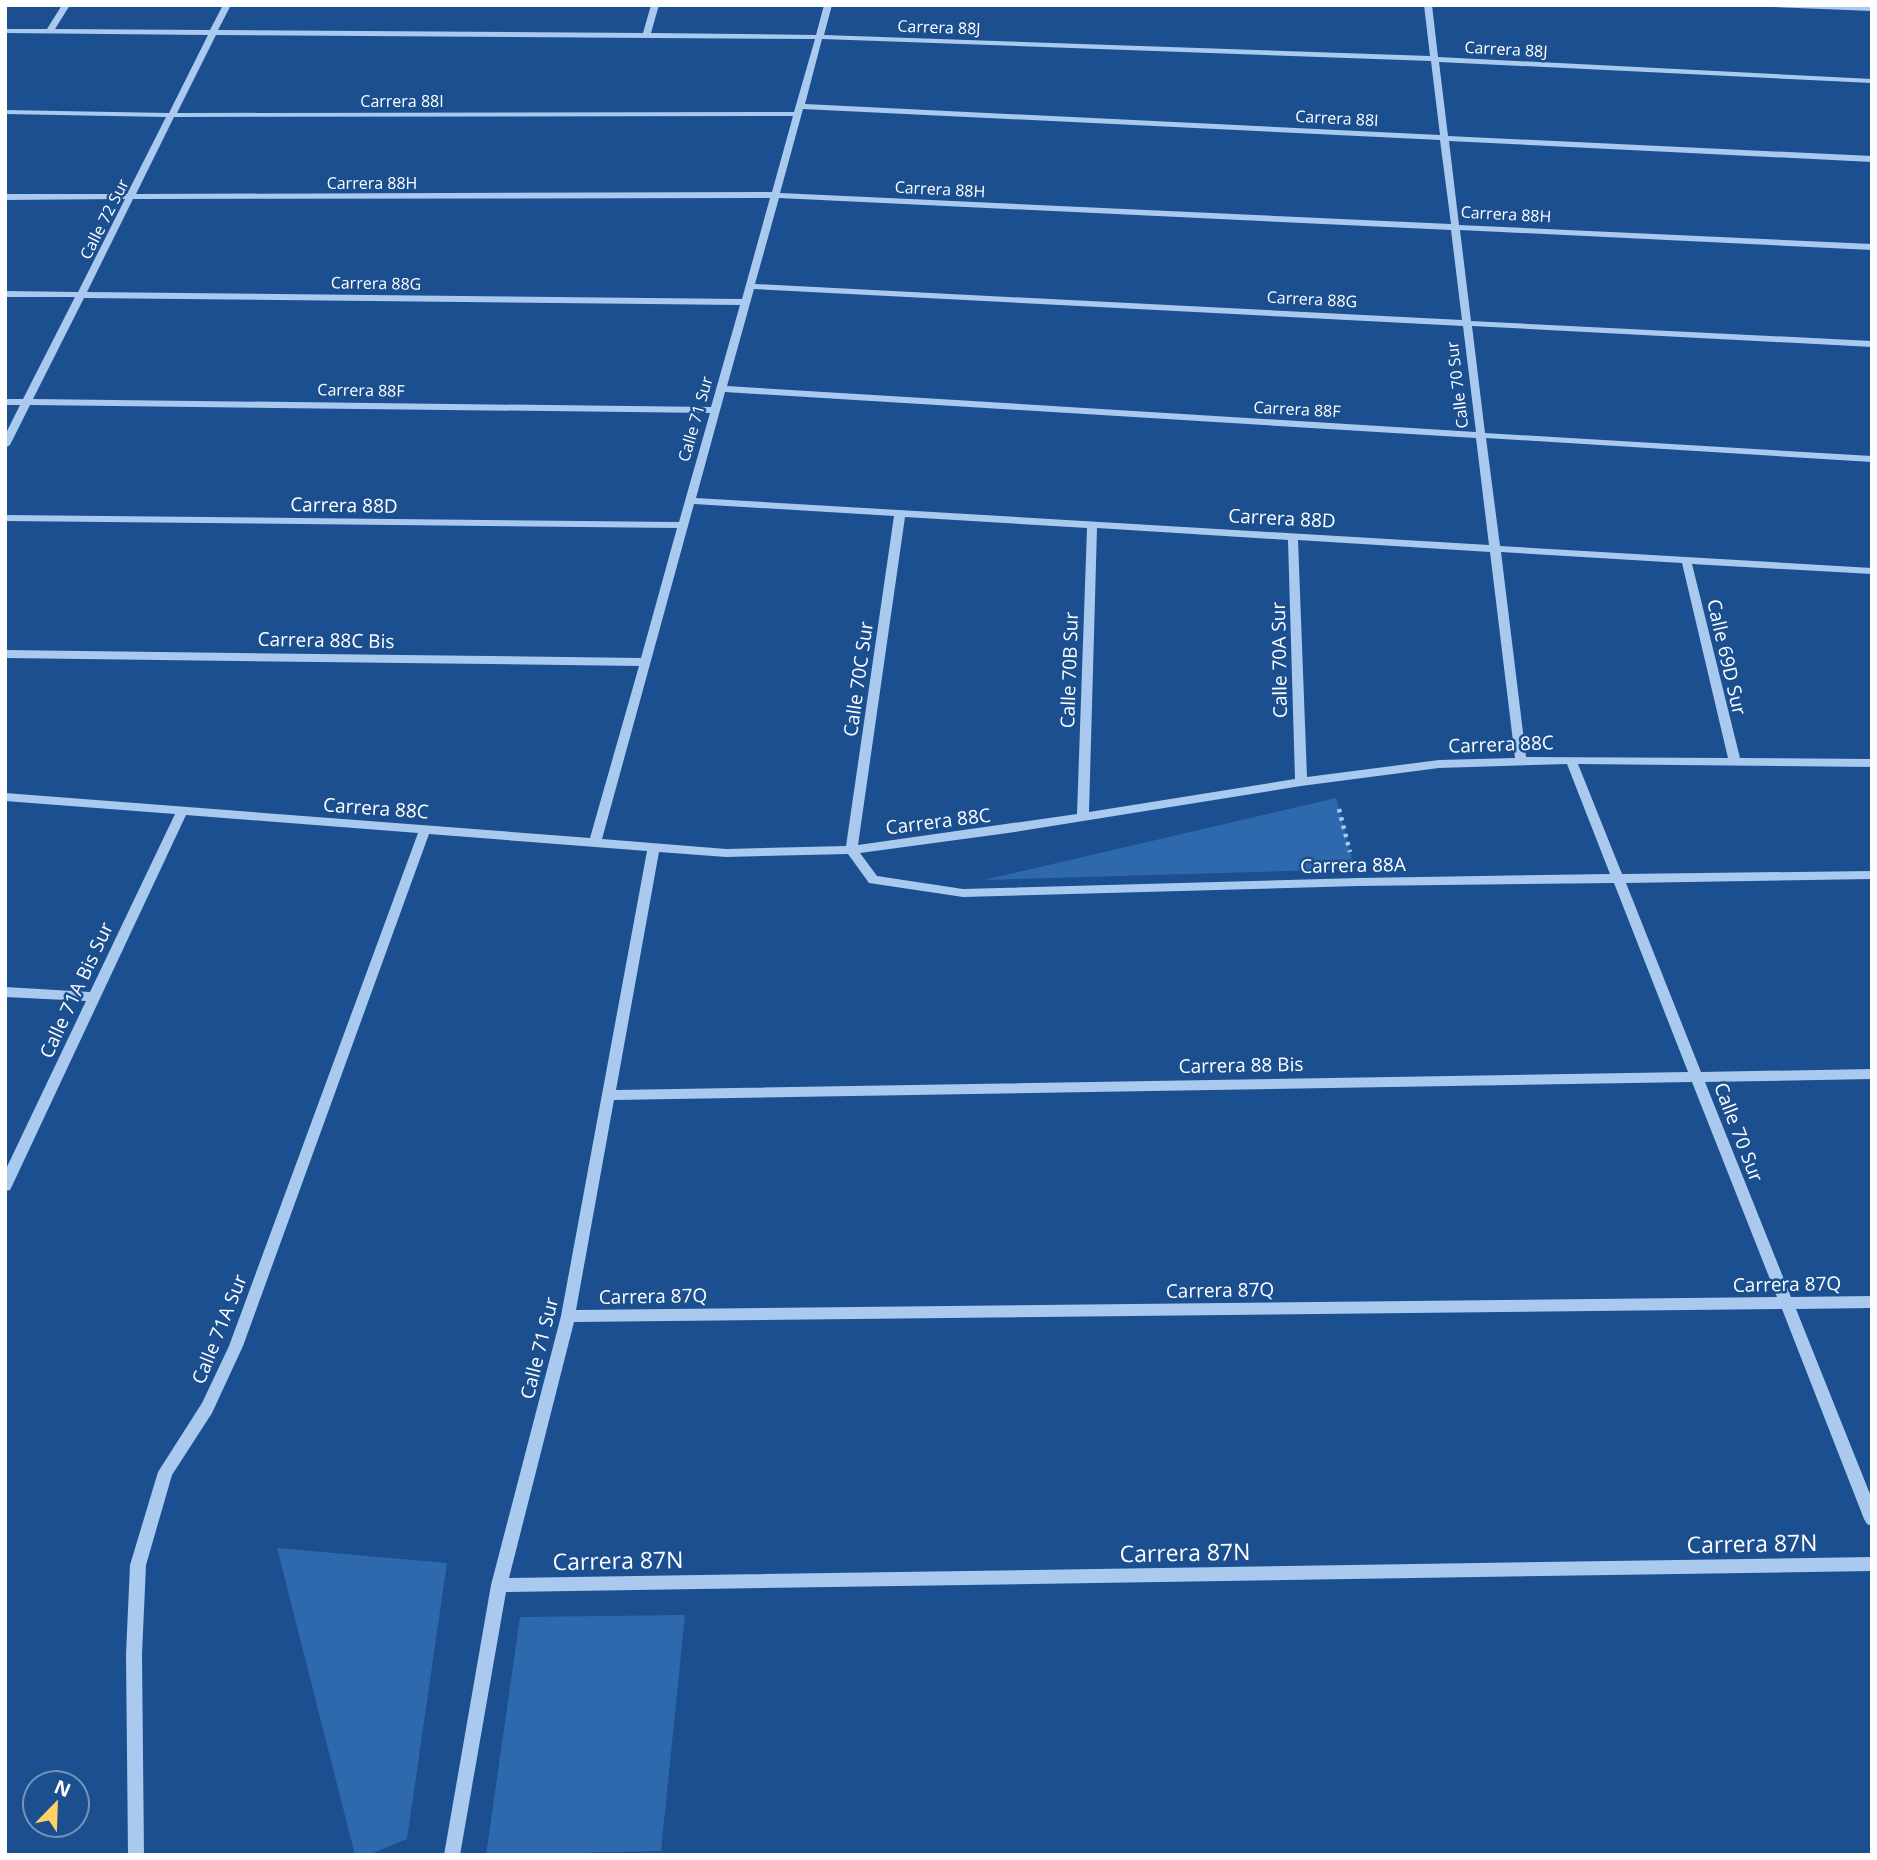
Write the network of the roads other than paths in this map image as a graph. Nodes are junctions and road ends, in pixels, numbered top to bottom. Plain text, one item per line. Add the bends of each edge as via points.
1 (66, 5) edge
2 (227, 5) edge
3 (655, 5) edge
4 (828, 5) edge
5 (1428, 5) edge
6 (1773, 5) edge
7 (1869, 8) edge
8 (5, 31) edge
9 (50, 32) junction
10 (213, 33) junction
11 (646, 36) junction
12 (820, 37) junction
13 (1435, 59) junction
14 (1872, 81) edge
15 (799, 110) junction
16 (5, 112) edge
17 (171, 115) junction
18 (1444, 138) junction
19 (1872, 159) edge
20 (775, 195) junction
21 (5, 197) edge
22 (130, 198) junction
23 (1455, 226) junction
24 (1872, 247) edge
25 (750, 286) junction
26 (5, 294) edge
27 (81, 295) junction
28 (746, 302) junction
29 (1468, 323) junction
30 (1872, 344) edge
31 (721, 389) junction
32 (5, 402) edge
33 (27, 402) junction
34 (716, 410) junction
35 (1481, 436) junction
36 (5, 445) edge
37 (1872, 459) edge
38 (690, 501) junction
39 (901, 513) junction
40 (5, 518) edge
41 (1092, 524) junction
42 (683, 525) junction
43 (1293, 536) junction
44 (1495, 549) junction
45 (1686, 560) junction
46 (1872, 571) edge
47 (5, 654) edge
48 (646, 662) junction
49 (1571, 760) junction
50 (1521, 761) junction
51 (1735, 761) junction
52 (1872, 763) edge
53 (1301, 782) junction
54 (5, 797) edge
55 (182, 811) junction
56 (1083, 817) junction
57 (425, 830) junction
58 (595, 843) junction
59 (654, 847) junction
60 (851, 850) junction
61 (1872, 876) edge
62 (1619, 880) junction
63 (5, 992) edge
64 (94, 997) junction
65 (1872, 1074) edge
66 (1697, 1077) junction
67 (610, 1095) junction
68 (5, 1186) edge
69 (1872, 1302) edge
70 (1785, 1303) junction
71 (568, 1316) junction
72 (1872, 1519) edge
73 (1872, 1564) edge
74 (499, 1585) junction
75 (136, 1855) edge
76 (452, 1855) edge

1 - 9 street
2 - 10 street, Calle 72 Sur
3 - 11 street
4 - 12 street, Calle 71 Sur
5 - 13 street, Calle 70 Sur
6 - 7 street
8 - 9 street, Carrera 88J
9 - 10 street, Carrera 88J
10 - 11 street, Carrera 88J
10 - 17 street, Calle 72 Sur
11 - 12 street, Carrera 88J
12 - 13 street, Carrera 88J
12 - 15 street, Calle 71 Sur
13 - 14 street, Carrera 88J
13 - 18 street, Calle 70 Sur
15 - 17 street, Carrera 88I
15 - 18 street, Carrera 88I
15 - 20 street, Calle 71 Sur
16 - 17 street, Carrera 88I
17 - 22 street, Calle 72 Sur
18 - 19 street, Carrera 88I
18 - 23 street, Calle 70 Sur
20 - 22 street, Carrera 88H
20 - 23 street, Carrera 88H
20 - 25 street, Calle 71 Sur
21 - 22 street, Carrera 88H
22 - 27 street, Calle 72 Sur
23 - 24 street, Carrera 88H
23 - 29 street, Calle 70 Sur
25 - 28 street, Calle 71 Sur
25 - 29 street, Carrera 88G
26 - 27 street, Carrera 88G
27 - 28 street, Carrera 88G
27 - 33 street, Calle 72 Sur
28 - 31 street, Calle 71 Sur
29 - 30 street, Carrera 88G
29 - 35 street, Calle 70 Sur
31 - 34 street, Calle 71 Sur
31 - 35 street, Carrera 88F
32 - 33 street, Carrera 88F
33 - 34 street, Carrera 88F
33 - 36 street, Calle 72 Sur
34 - 38 street, Calle 71 Sur
35 - 37 street, Carrera 88F
35 - 44 street, Calle 70 Sur
38 - 39 street, Carrera 88D
38 - 42 street, Calle 71 Sur
39 - 41 street, Carrera 88D
39 - 60 street, Calle 70C Sur
40 - 42 street, Carrera 88D
41 - 43 street, Carrera 88D
41 - 56 street, Calle 70B Sur
42 - 48 street, Calle 71 Sur
43 - 44 street, Carrera 88D
43 - 53 street, Calle 70A Sur
44 - 45 street, Carrera 88D
44 - 50 street, Calle 70 Sur
45 - 46 street, Carrera 88D
45 - 51 street, Calle 69D Sur
47 - 48 street, Carrera 88C Bis
48 - 58 street, Calle 71 Sur
49 - 50 street, Carrera 88C
49 - 51 street, Carrera 88C
49 - 62 street, Calle 70 Sur
50 - 53 street, Carrera 88C via 1439,764
51 - 52 street, Carrera 88C
53 - 56 street, Carrera 88C
54 - 55 street, Carrera 88C
55 - 57 street, Carrera 88C
55 - 64 street, Calle 71A Bis Sur
56 - 60 street, Carrera 88C
57 - 58 street, Carrera 88C
57 - 75 street, Calle 71A Sur via 236,1346 206,1408 164,1472 141,1552 134,1654
58 - 59 street, Carrera 88C
59 - 60 street, Carrera 88C via 726,853
59 - 67 street, Calle 71 Sur
60 - 62 street, Carrera 88A via 873,880 963,893
61 - 62 street, Carrera 88A
62 - 66 street, Calle 70 Sur
63 - 64 street
64 - 68 street, Calle 71A Bis Sur
65 - 66 street, Carrera 88 Bis
66 - 67 street, Carrera 88 Bis
66 - 70 street, Calle 70 Sur
67 - 71 street, Calle 71 Sur
69 - 70 street, Carrera 87Q
70 - 71 street, Carrera 87Q
70 - 72 street, Calle 70 Sur
71 - 74 street, Calle 71 Sur
73 - 74 street, Carrera 87N
74 - 76 street, Calle 71 Sur

